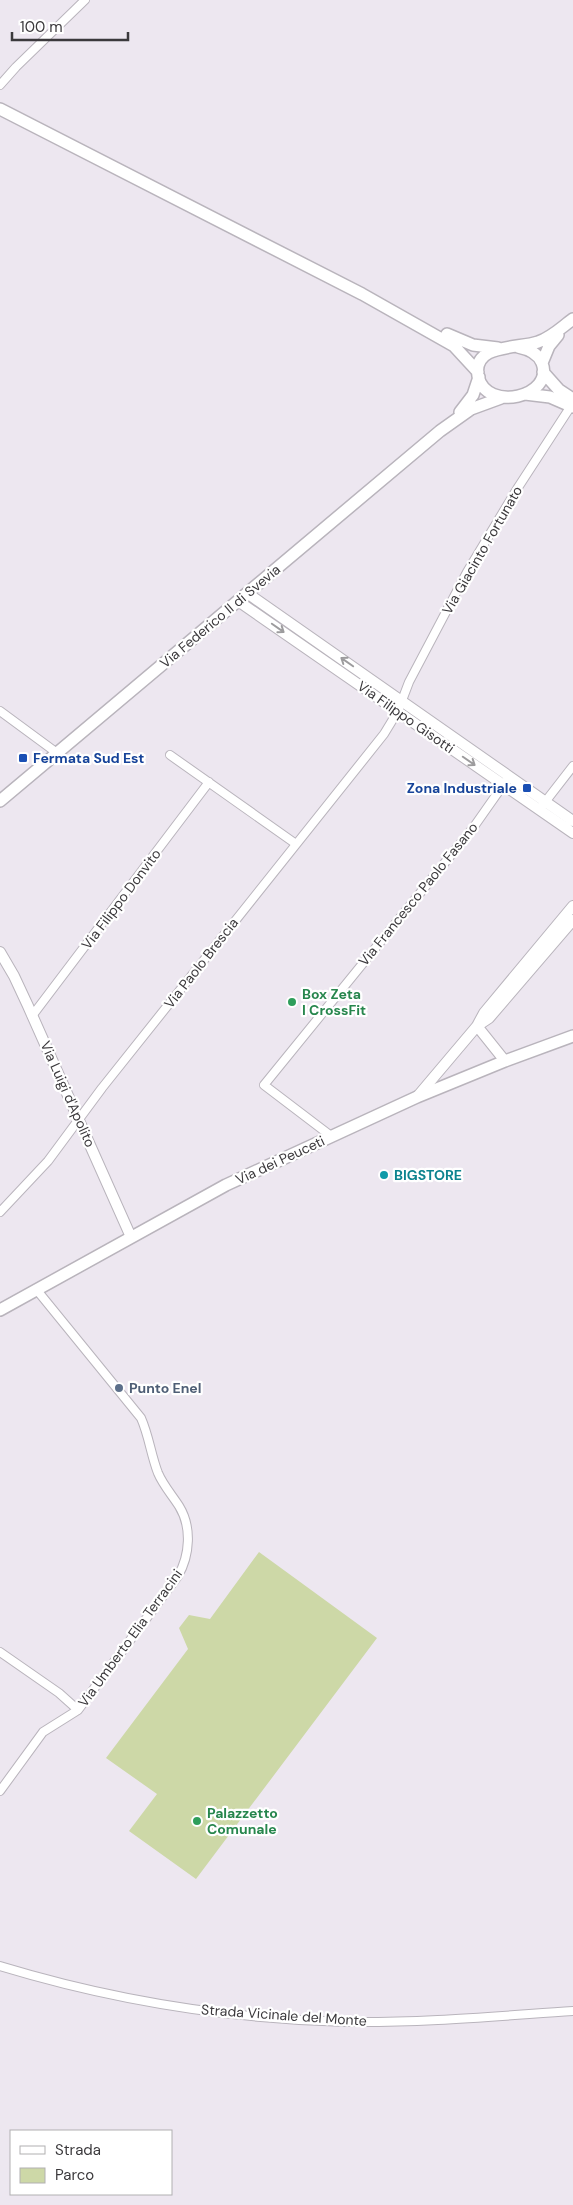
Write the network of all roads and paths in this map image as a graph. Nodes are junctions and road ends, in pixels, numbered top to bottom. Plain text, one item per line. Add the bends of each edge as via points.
1 (85, 0) edge
2 (16, 67) junction
3 (0, 78) edge
4 (0, 85) edge
5 (0, 108) edge
6 (362, 294) junction
7 (573, 320) edge
8 (518, 347) junction
9 (499, 348) junction
10 (543, 368) junction
11 (478, 375) junction
12 (524, 394) junction
13 (501, 398) junction
14 (572, 404) edge
15 (440, 431) junction
16 (243, 597) junction
17 (402, 701) junction
18 (0, 710) edge
19 (398, 711) junction
20 (57, 753) junction
21 (170, 755) dead end
22 (573, 766) edge
23 (509, 775) junction
24 (209, 782) junction
25 (503, 784) junction
26 (0, 801) edge
27 (542, 805) junction
28 (573, 821) edge
29 (573, 833) edge
30 (296, 844) junction
31 (573, 906) edge
32 (573, 920) edge
33 (0, 952) edge
34 (32, 1016) junction
35 (477, 1026) junction
36 (573, 1036) edge
37 (505, 1061) junction
38 (417, 1097) junction
39 (79, 1119) junction
40 (331, 1136) junction
41 (0, 1212) edge
42 (132, 1238) junction
43 (36, 1289) junction
44 (0, 1310) edge
45 (0, 1652) edge
46 (78, 1710) junction
47 (0, 1791) edge
48 (0, 1966) edge
49 (573, 2011) edge

1 - 2 street
2 - 3 street
2 - 4 street
5 - 6 main road
6 - 9 main road via 402,310 460,341
6 - 11 main road via 454,346
7 - 8 main road via 544,340
7 - 10 main road via 553,339
8 - 9 main road
8 - 10 main road via 530,350
9 - 11 main road via 482,360
10 - 12 main road via 539,384
10 - 14 main road
11 - 13 main road via 486,390
11 - 15 main road via 467,404
12 - 13 main road
12 - 14 main road
13 - 15 main road via 471,409
14 - 17 street, Via Giacinto Fortunato via 467,572
15 - 16 main road, Via Federico II di Svevia
17 -> 16 street, Via Filippo Gisotti
16 -> 19 street, Via Filippo Gisotti
16 - 20 main road, Via Federico II di Svevia
17 - 19 street, Via Giacinto Fortunato
17 - 23 street, Via Filippo Gisotti
18 - 20 street
19 -> 25 street, Via Filippo Gisotti
19 - 30 street, Via Paolo Brescia via 384,734
20 - 26 main road, Via Federico II di Svevia
21 - 24 street
22 - 27 street
23 - 25 street, Via Francesco Paolo Fasano
23 - 27 street, Via Filippo Gisotti
24 - 30 street
24 - 34 street, Via Filippo Donvito
25 - 27 street, Via Filippo Gisotti
25 - 40 street, Via Francesco Paolo Fasano via 473,828 264,1084
27 - 28 street, Via Filippo Gisotti
27 - 29 street, Via Filippo Gisotti
30 - 39 street, Via Paolo Brescia
31 - 35 street via 484,1013
32 - 35 street via 489,1018
33 - 34 street, Via Luigi d'Apolito
34 - 39 street, Via Luigi d'Apolito
35 - 37 street
35 - 38 street
36 - 37 main road, Via dei Peuceti
37 - 38 main road, Via dei Peuceti
38 - 40 main road, Via dei Peuceti
39 - 41 street, Via Paolo Brescia via 48,1161
39 - 42 street, Via Luigi d'Apolito
40 - 42 main road, Via dei Peuceti via 226,1185
42 - 43 main road, Via dei Peuceti
43 - 44 main road, Via dei Peuceti
43 - 46 street, Via Umberto Elia Terracini via 141,1418 159,1476 180,1508 188,1534 186,1556 178,1576
45 - 46 street
46 - 47 street, Via Umberto Elia Terracini via 43,1732
48 - 49 street, Strada Vicinale del Monte via 156,2004 263,2016 346,2022 507,2017

